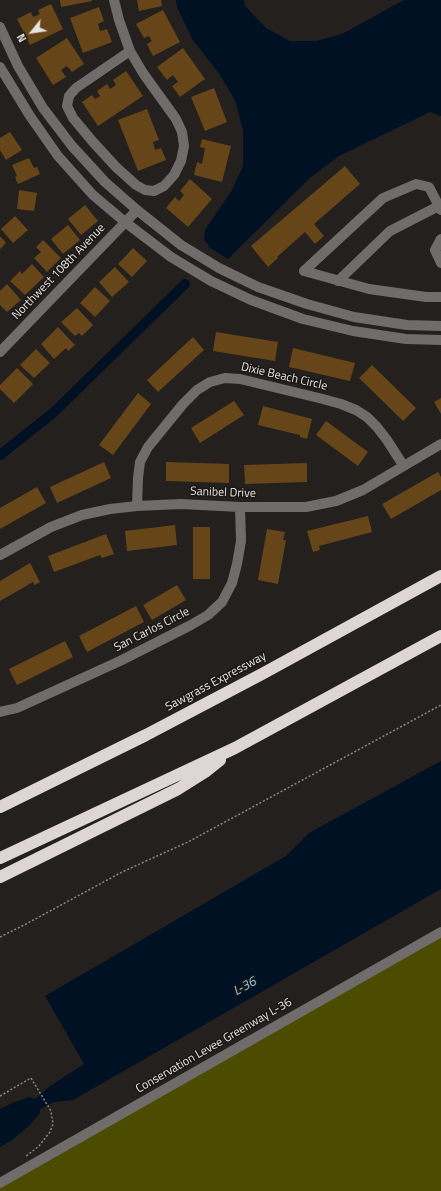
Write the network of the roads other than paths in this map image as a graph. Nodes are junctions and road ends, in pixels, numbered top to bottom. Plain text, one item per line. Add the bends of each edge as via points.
1 (114, 0) edge
2 (0, 27) edge
3 (130, 51) junction
4 (0, 67) edge
5 (440, 208) edge
6 (137, 210) junction
7 (125, 222) junction
8 (441, 239) edge
9 (441, 263) edge
10 (338, 281) junction
11 (441, 297) edge
12 (441, 326) edge
13 (441, 340) edge
14 (0, 352) edge
15 (441, 444) edge
16 (403, 466) junction
17 (137, 506) junction
18 (240, 507) junction
19 (0, 555) edge
20 (441, 576) edge
21 (441, 636) edge
22 (0, 712) edge
23 (235, 748) junction
24 (29, 793) junction
25 (0, 800) edge
26 (0, 807) edge
27 (0, 858) edge
28 (0, 877) edge
29 (441, 932) edge
30 (0, 1183) edge

1 - 3 street
2 - 6 street via 18,66 43,108 72,146 105,182
3 - 3 street via 182,132 184,146 181,161 174,175 164,186 154,191 136,185 116,167 73,118 67,106 69,96 76,88
4 - 7 street via 58,156 93,194
5 - 10 street via 390,231
5 - 10 street via 429,187 416,184 383,198 304,271
6 - 7 street, Northwest 108th Avenue
6 - 12 street via 181,245 258,287 354,317 407,325
7 - 13 street via 171,257 211,281 251,300 303,319 353,331
7 - 14 street, Northwest 108th Avenue
8 - 9 street via 435,250
10 - 11 street via 369,289
15 - 16 street, Sanibel Drive
16 - 17 street, Dixie Beach Circle via 377,427 356,410 316,397 240,379 225,378 210,382 197,390 148,447 140,462
16 - 18 street, Sanibel Drive via 363,490 336,501 306,507
17 - 18 street, Sanibel Drive via 181,504
17 - 19 street, Sanibel Drive via 110,508 51,527
18 - 22 street, San Carlos Circle via 241,541 232,583 222,602 208,615 120,661 17,708
20 - 24 highway, Sawgrass Expressway via 248,681
21 - 23 highway
23 - 27 highway
23 - 28 highway via 178,789
24 - 25 highway
24 - 26 highway, Sawgrass Expressway
29 - 30 street, Conservation Levee Greenway L-36

